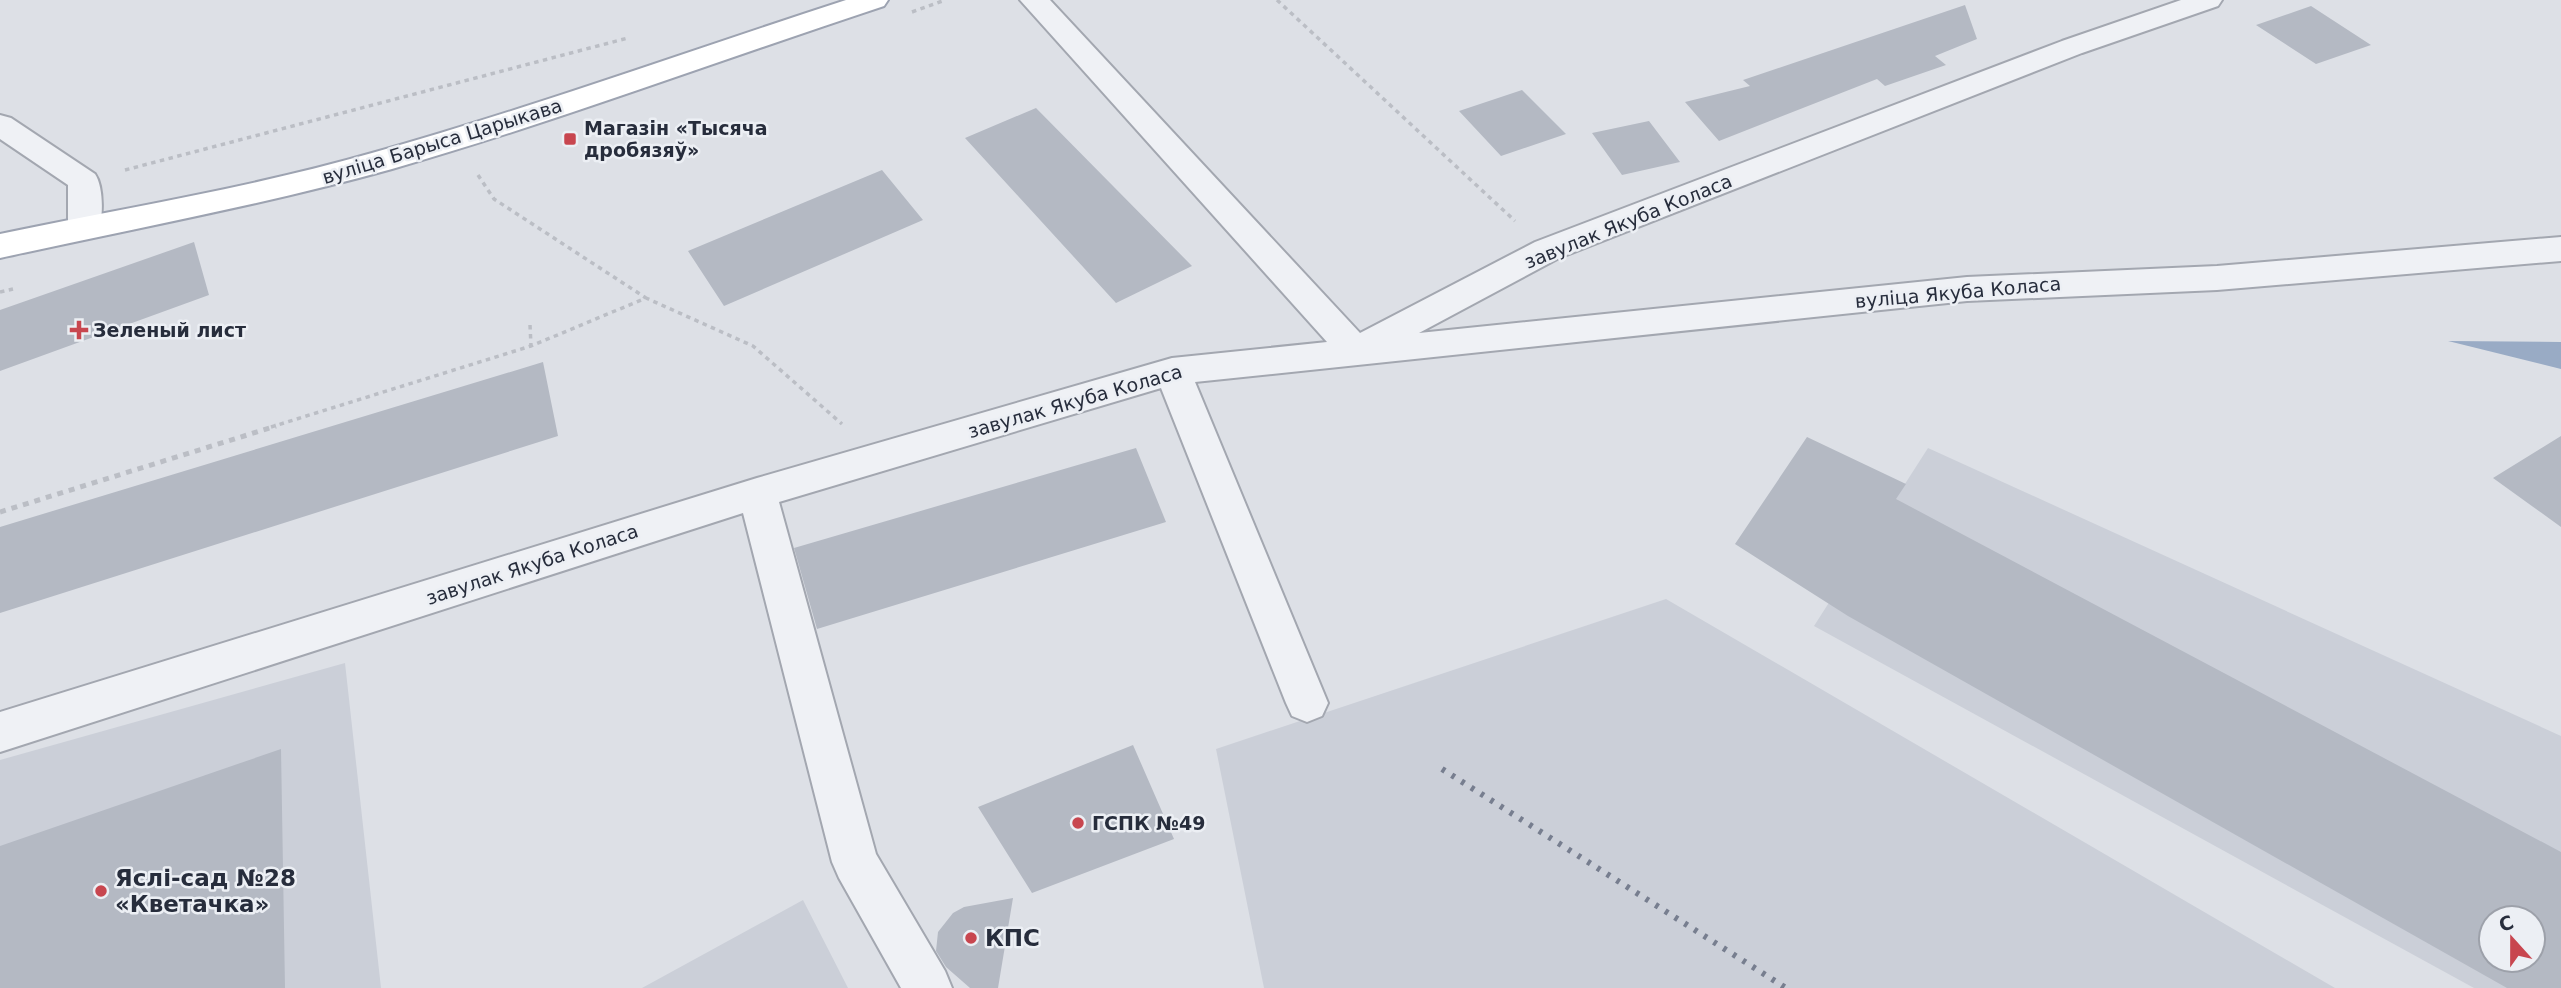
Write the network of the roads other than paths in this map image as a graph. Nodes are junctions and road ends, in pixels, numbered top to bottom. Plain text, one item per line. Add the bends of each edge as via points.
1 (1034, 0) edge
2 (2208, 0) edge
3 (862, 2) edge
4 (0, 125) edge
5 (84, 228) junction
6 (0, 246) edge
7 (2561, 249) edge
8 (1356, 351) junction
9 (1172, 371) junction
10 (757, 493) junction
11 (1307, 703) dead end
12 (0, 733) edge
13 (928, 988) edge

1 - 8 street
2 - 8 street, завулак Якуба Коласа via 2072,47 1547,250
3 - 5 main road, вуліца Барыса Царыкава via 554,109 380,161 286,187
4 - 5 street via 84,181
5 - 6 main road, вуліца Барыса Царыкава
7 - 8 street, вуліца Якуба Коласа via 2217,278 1967,289
8 - 9 street, завулак Якуба Коласа
9 - 10 street, завулак Якуба Коласа
9 - 11 street
10 - 12 street, завулак Якуба Коласа
10 - 13 street via 855,862

